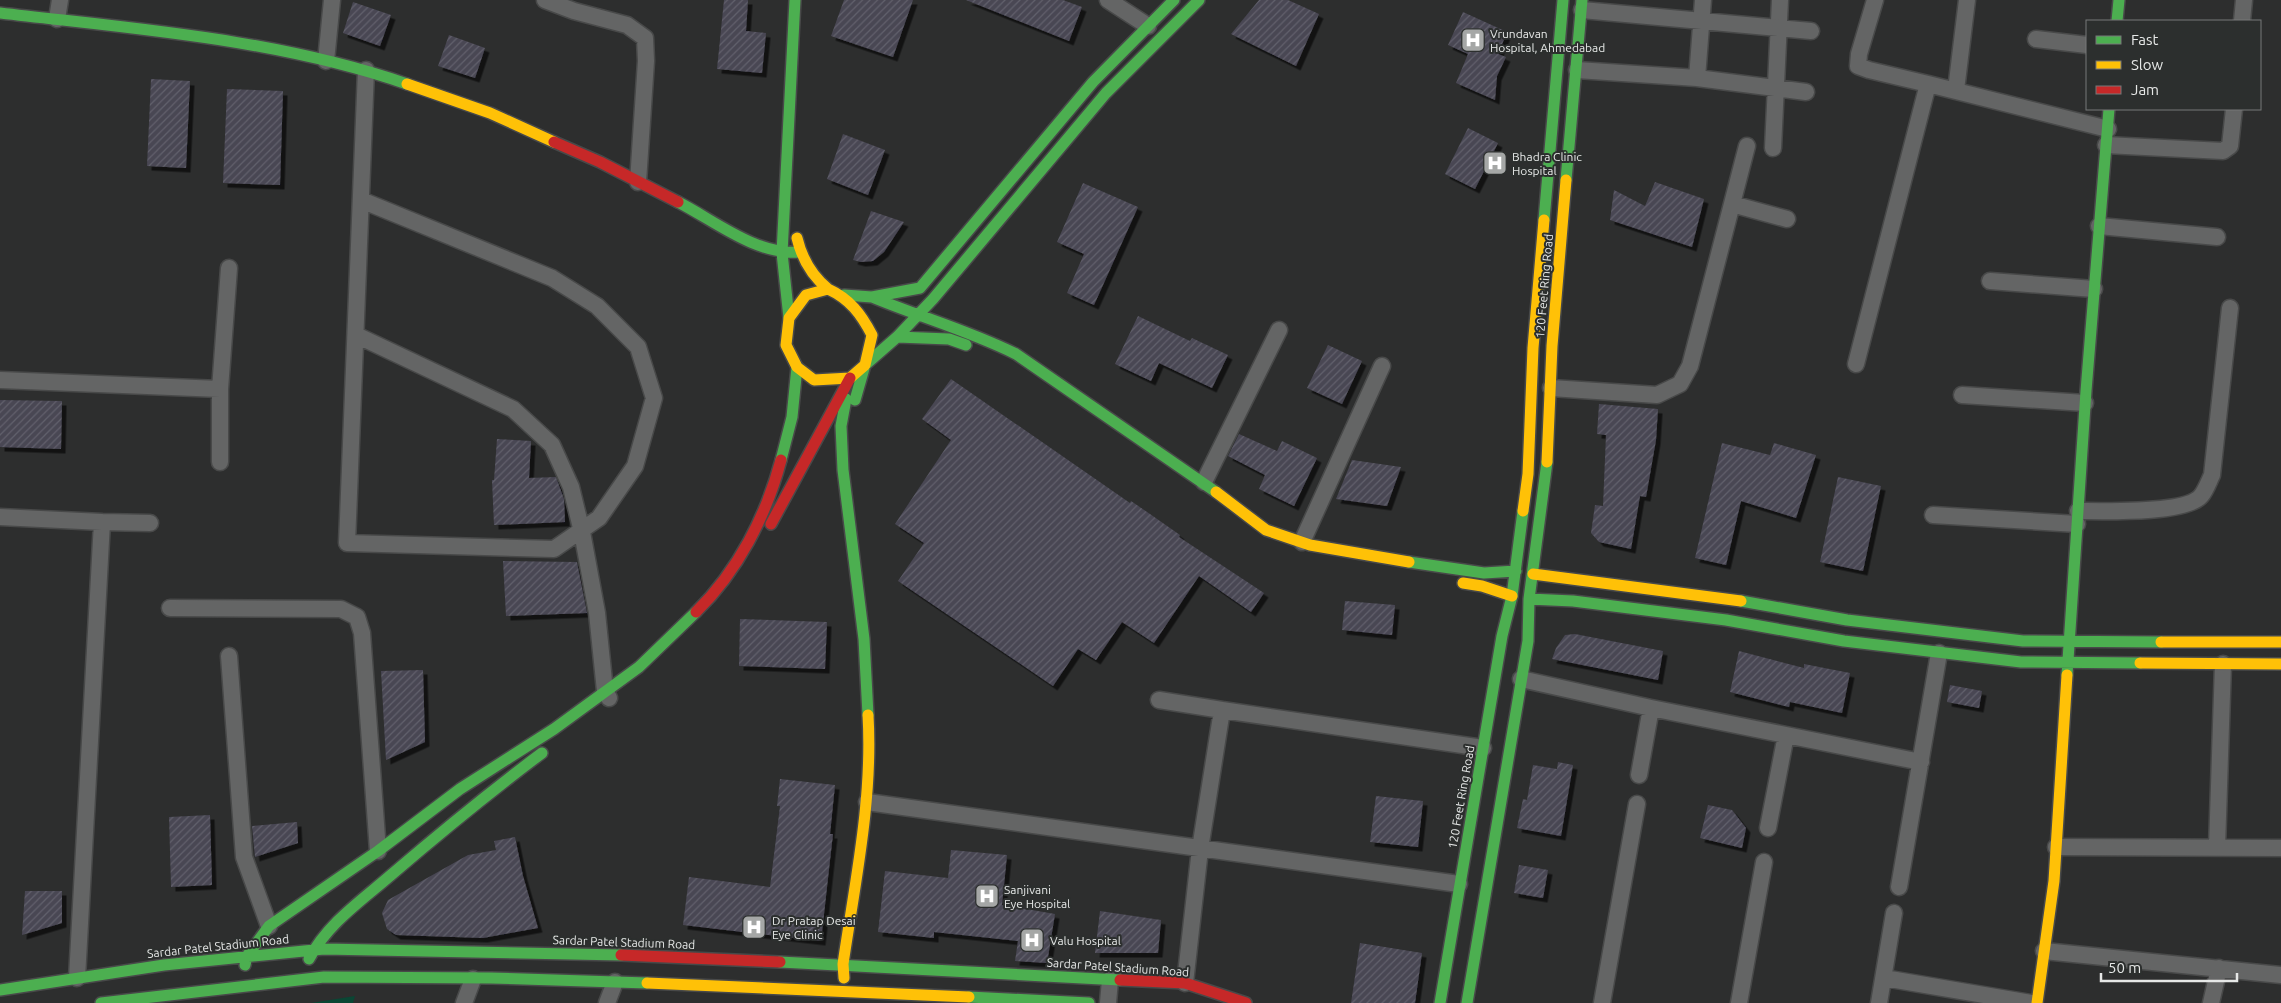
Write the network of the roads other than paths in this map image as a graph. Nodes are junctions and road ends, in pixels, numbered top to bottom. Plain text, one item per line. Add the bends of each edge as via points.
1 (60, 0) edge
2 (332, 0) edge
3 (545, 0) edge
4 (795, 0) edge
5 (1108, 0) edge
6 (1174, 0) edge
7 (1199, 0) edge
8 (1563, 0) edge
9 (1703, 0) edge
10 (1780, 0) edge
11 (1875, 0) edge
12 (1967, 0) edge
13 (2119, 0) edge
14 (2244, 0) edge
15 (1582, 5) edge
16 (0, 13) edge
17 (57, 19) junction
18 (2117, 20) edge
19 (2242, 20) edge
20 (1702, 21) junction
21 (1148, 26) junction
22 (1779, 29) junction
23 (1811, 32) dead end
24 (2036, 39) dead end
25 (2086, 45) edge
26 (326, 61) junction
27 (366, 70) junction
28 (1577, 70) junction
29 (1697, 78) junction
30 (1928, 84) junction
31 (1777, 90) junction
32 (1956, 90) junction
33 (1806, 92) dead end
34 (2110, 110) edge
35 (2234, 110) edge
36 (2107, 137) junction
37 (1746, 146) dead end
38 (1773, 148) dead end
39 (638, 182) junction
40 (361, 200) junction
41 (1732, 204) junction
42 (1787, 219) dead end
43 (796, 222) dead end
44 (2100, 226) junction
45 (2217, 237) dead end
46 (799, 252) junction
47 (782, 253) junction
48 (229, 268) dead end
49 (1990, 282) dead end
50 (828, 289) junction
51 (2094, 289) junction
52 (844, 295) junction
53 (872, 297) junction
54 (2230, 308) dead end
55 (917, 316) junction
56 (789, 318) junction
57 (1278, 330) dead end
58 (356, 335) junction
59 (897, 337) junction
60 (995, 357) dead end
61 (1856, 364) dead end
62 (865, 365) junction
63 (1382, 366) dead end
64 (796, 367) junction
65 (850, 378) junction
66 (0, 380) edge
67 (1550, 388) junction
68 (220, 389) junction
69 (1962, 396) dead end
70 (2085, 403) junction
71 (220, 462) dead end
72 (843, 470) junction
73 (1204, 482) junction
74 (1932, 515) dead end
75 (0, 517) edge
76 (2078, 517) junction
77 (102, 522) junction
78 (150, 523) dead end
79 (582, 532) junction
80 (1302, 542) junction
81 (1516, 571) junction
82 (1533, 574) junction
83 (1452, 581) dead end
84 (1512, 596) junction
85 (1529, 599) junction
86 (170, 608) dead end
87 (704, 620) dead end
88 (691, 634) dead end
89 (2071, 641) junction
90 (2281, 642) edge
91 (1939, 653) junction
92 (229, 656) dead end
93 (2070, 663) junction
94 (2223, 664) junction
95 (2281, 664) edge
96 (1521, 679) junction
97 (607, 696) junction
98 (1159, 700) dead end
99 (1651, 708) junction
100 (1222, 710) junction
101 (1786, 735) junction
102 (1483, 748) junction
103 (1921, 762) junction
104 (1639, 775) dead end
105 (867, 802) junction
106 (1637, 804) dead end
107 (1768, 828) dead end
108 (2056, 846) junction
109 (2217, 847) junction
110 (1200, 848) junction
111 (2281, 848) edge
112 (378, 851) junction
113 (1764, 862) dead end
114 (1459, 884) junction
115 (1899, 887) dead end
116 (352, 908) junction
117 (1894, 913) dead end
118 (269, 926) junction
119 (313, 950) junction
120 (354, 950) junction
121 (2044, 951) junction
122 (248, 956) junction
123 (843, 964) junction
124 (2219, 968) junction
125 (2281, 975) edge
126 (77, 978) junction
127 (1884, 978) junction
128 (473, 979) junction
129 (300, 980) junction
130 (1110, 980) junction
131 (615, 982) junction
132 (1185, 983) junction
133 (239, 986) junction
134 (0, 990) edge
135 (844, 997) edge
136 (101, 1003) edge
137 (464, 1003) edge
138 (607, 1003) edge
139 (1089, 1003) edge
140 (1108, 1003) edge
141 (1246, 1003) edge
142 (1440, 1003) edge
143 (1467, 1003) edge
144 (1602, 1003) edge
145 (1739, 1003) edge
146 (1879, 1003) edge
147 (2032, 1003) edge
148 (2037, 1003) edge
149 (2211, 1003) edge

1 - 17 street
2 - 26 street
3 - 39 street via 627,25 645,38
4 - 47 street
5 - 21 street
6 - 21 street
7 - 55 street via 1106,93
8 - 81 street, 120 Feet Ring Road via 1533,348 1528,474
9 - 20 street
10 - 22 street
11 - 30 street via 1858,66
12 - 32 street
13 - 18 street
14 - 19 street
15 - 20 street
15 - 28 street, 120 Feet Ring Road
16 - 17 street
17 - 26 street via 256,46
20 - 22 street
20 - 29 street
21 - 53 street via 1093,82 920,288
22 - 23 street
22 - 31 street
24 - 25 street
26 - 27 street
27 - 39 street via 490,113
27 - 40 street
28 - 29 street
28 - 67 street, 120 Feet Ring Road
29 - 31 street
30 - 32 street
30 - 61 street
31 - 33 street
31 - 38 street
32 - 36 street
34 - 36 street
35 - 36 street via 2230,146 2223,151
36 - 44 street
37 - 41 street
39 - 47 street via 747,240
40 - 58 street
40 - 79 street via 552,278 597,306 638,347 654,398 636,466 599,518
41 - 42 street
41 - 67 street via 1690,366 1680,384 1657,394
43 - 46 street
44 - 45 street
44 - 51 street
46 - 47 street
46 - 50 street via 814,278
47 - 56 street
48 - 68 street
49 - 51 street
50 - 52 street
50 - 56 street via 806,295
51 - 70 street
52 - 53 street
52 - 62 street via 861,314 872,334
53 - 55 street
54 - 76 street via 2212,475 2201,496 2188,504
55 - 59 street
55 - 73 street via 986,338 1016,354
56 - 64 street via 786,345
57 - 73 street
58 - 79 street via 513,410 552,446 571,487
58 - 79 street via 347,543 554,549
59 - 60 street via 949,338
59 - 62 street
62 - 65 street
62 - 72 street via 851,416
63 - 80 street
64 - 65 street via 814,380
64 - 97 street via 792,417 777,474 754,534 713,595
65 - 72 street via 841,426
65 - 87 street via 750,562
66 - 68 street
67 - 82 street, 120 Feet Ring Road via 1547,472
68 - 71 street
69 - 70 street
70 - 76 street
72 - 105 street via 864,639 870,746
73 - 80 street via 1266,530
74 - 76 street
75 - 77 street
76 - 89 street
77 - 78 street
77 - 126 street
79 - 97 street via 597,613
80 - 81 street via 1484,573
81 - 82 street
81 - 84 street, 120 Feet Ring Road
82 - 85 street, 120 Feet Ring Road
82 - 89 street via 1729,599 1847,620 2023,641
83 - 84 street
84 - 85 street
84 - 102 street, 120 Feet Ring Road
85 - 91 street via 1726,620 1844,641
85 - 96 street via 1528,641
86 - 112 street via 341,609 357,617 362,633
88 - 97 street
89 - 90 street
89 - 93 street
91 - 93 street via 2021,662
91 - 103 street
92 - 118 street via 244,858
93 - 94 street
93 - 108 street
94 - 95 street
94 - 109 street
96 - 99 street
96 - 143 street
97 - 112 street via 460,789
97 - 116 street
98 - 100 street
99 - 101 street
99 - 104 street
100 - 102 street
100 - 110 street
101 - 103 street
101 - 107 street
102 - 114 street, 120 Feet Ring Road
103 - 115 street
105 - 110 street
105 - 123 street
106 - 144 street
108 - 109 street
108 - 121 street
109 - 111 street
110 - 114 street
110 - 132 street
112 - 118 street
113 - 145 street
114 - 142 street, 120 Feet Ring Road
116 - 119 street
116 - 120 street via 348,931
117 - 127 street
118 - 122 street
119 - 120 street, Sardar Patel Stadium Road
119 - 122 street, Sardar Patel Stadium Road
119 - 129 street
120 - 123 street, Sardar Patel Stadium Road via 540,952
121 - 124 street
121 - 148 street
122 - 126 street, Sardar Patel Stadium Road
122 - 133 street
123 - 130 street, Sardar Patel Stadium Road
123 - 135 street
124 - 125 street
124 - 149 street
126 - 134 street, Sardar Patel Stadium Road
127 - 146 street
127 - 147 street
128 - 129 street via 324,977
128 - 131 street
128 - 137 street
129 - 133 street
130 - 132 street, Sardar Patel Stadium Road
130 - 140 street
131 - 135 street
131 - 138 street
132 - 141 street, Sardar Patel Stadium Road
133 - 136 street
135 - 139 street

